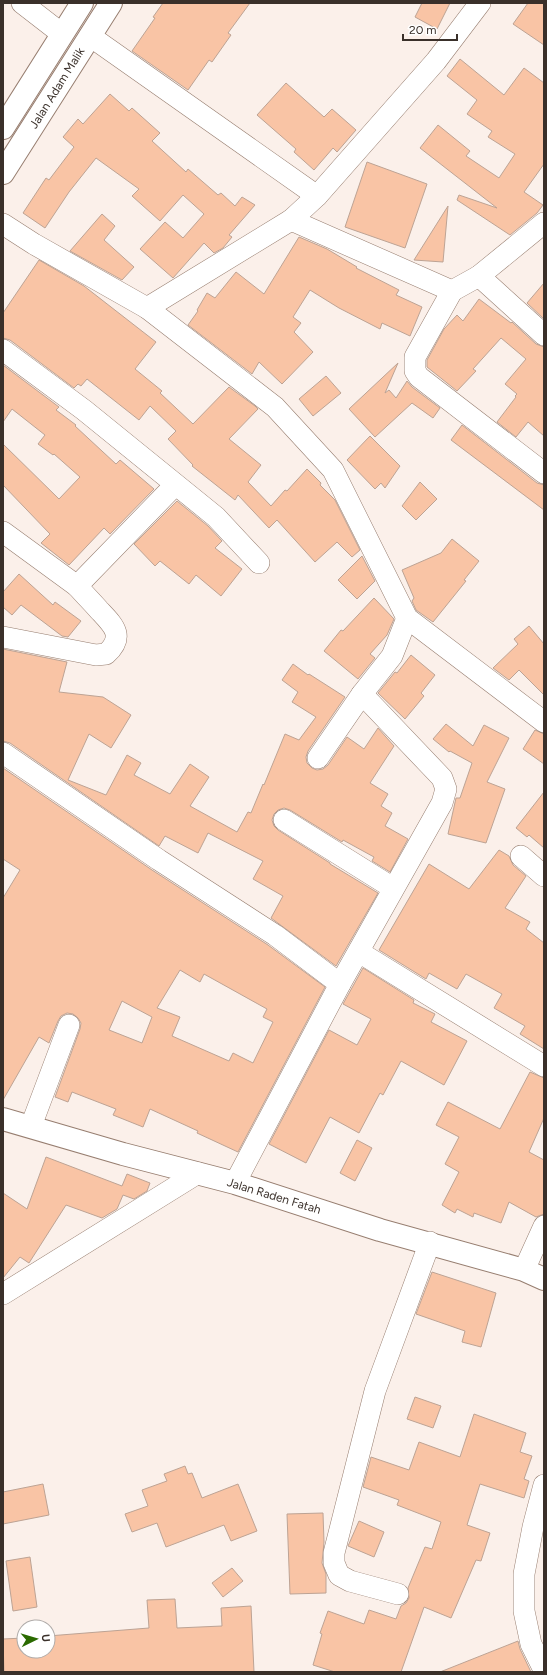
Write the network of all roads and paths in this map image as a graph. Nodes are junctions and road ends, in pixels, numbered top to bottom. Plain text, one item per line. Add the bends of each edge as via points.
1 (22, 3) edge
2 (82, 3) edge
3 (111, 3) edge
4 (480, 3) edge
5 (62, 34) junction
6 (90, 36) junction
7 (3, 128) edge
8 (3, 174) edge
9 (317, 196) junction
10 (291, 220) junction
11 (3, 224) edge
12 (542, 228) edge
13 (479, 276) junction
14 (452, 291) junction
15 (147, 308) junction
16 (544, 335) edge
17 (3, 350) edge
18 (544, 473) edge
19 (175, 484) junction
20 (3, 532) edge
21 (259, 562) dead end
22 (77, 586) junction
23 (407, 618) junction
24 (3, 637) edge
25 (362, 694) junction
26 (544, 722) edge
27 (3, 753) edge
28 (318, 758) dead end
29 (284, 820) dead end
30 (521, 856) dead end
31 (544, 876) edge
32 (394, 888) junction
33 (359, 952) junction
34 (340, 984) junction
35 (69, 1025) dead end
36 (544, 1066) edge
37 (3, 1119) edge
38 (31, 1126) junction
39 (198, 1173) junction
40 (235, 1183) junction
41 (544, 1226) edge
42 (430, 1242) junction
43 (524, 1270) junction
44 (544, 1279) edge
45 (3, 1294) edge
46 (544, 1485) edge
47 (398, 1594) dead end
48 (544, 1670) edge

1 - 5 street
2 - 5 main road, Jalan Adam Malik
3 - 6 main road, Jalan Adam Malik
4 - 9 street via 436,61
5 - 7 main road, Jalan Adam Malik
6 - 8 main road, Jalan Adam Malik
6 - 9 street
9 - 10 street
10 - 14 street
10 - 15 street
11 - 15 street
12 - 13 street
13 - 14 street
13 - 16 street
14 - 18 street via 415,357 415,371 419,377
15 - 23 street via 275,406 333,470
17 - 19 street via 84,410
19 - 21 street via 216,517
19 - 22 street
20 - 22 street
22 - 24 street via 115,626 116,643 106,654
23 - 25 street via 392,656
23 - 26 street
25 - 28 street
25 - 32 street via 442,778 446,789 442,804
27 - 34 street via 274,935
29 - 32 street
30 - 31 street
32 - 33 street
33 - 34 street
33 - 36 street
34 - 40 street
35 - 38 street
37 - 38 main road, Jalan Raden Fatah
38 - 39 main road, Jalan Raden Fatah via 123,1154
39 - 40 main road, Jalan Raden Fatah
39 - 45 street
40 - 42 main road, Jalan Raden Fatah via 380,1230
41 - 43 street
42 - 43 main road, Jalan Raden Fatah
42 - 47 street via 375,1391 334,1553 334,1563 339,1575 350,1581
43 - 44 main road, Jalan Raden Fatah
46 - 48 street via 524,1574 524,1611 531,1644

